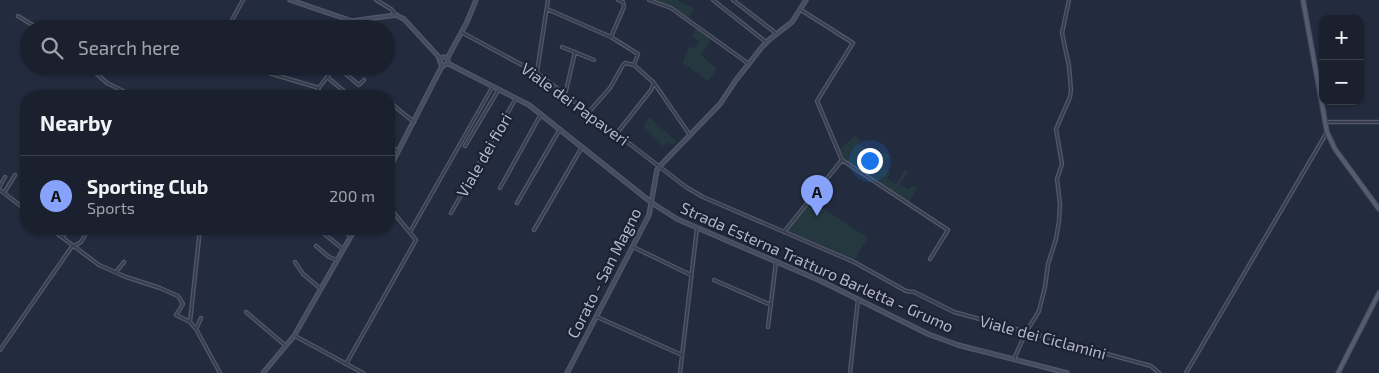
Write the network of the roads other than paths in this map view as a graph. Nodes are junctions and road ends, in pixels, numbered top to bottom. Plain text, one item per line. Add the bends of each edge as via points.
1 (243, 0) edge
2 (290, 0) edge
3 (376, 0) edge
4 (476, 0) edge
5 (548, 0) edge
6 (618, 0) edge
7 (649, 0) edge
8 (713, 0) edge
9 (733, 0) edge
10 (806, 0) edge
11 (1069, 0) edge
12 (1303, 0) edge
13 (547, 9) junction
14 (800, 10) junction
15 (396, 15) junction
16 (18, 16) dead end
17 (370, 19) joint
18 (24, 20) edge
19 (232, 20) edge
20 (346, 20) edge
21 (361, 20) edge
22 (462, 32) junction
23 (777, 34) junction
24 (611, 37) junction
25 (766, 42) junction
26 (562, 46) dead end
27 (574, 52) junction
28 (594, 60) dead end
29 (444, 61) junction
30 (750, 64) junction
31 (634, 65) junction
32 (537, 73) junction
33 (98, 75) edge
34 (275, 75) edge
35 (347, 75) edge
36 (327, 77) joint
37 (364, 80) dead end
38 (654, 83) junction
39 (493, 86) junction
40 (319, 88) joint
41 (499, 89) junction
42 (121, 90) edge
43 (343, 90) edge
44 (565, 95) junction
45 (516, 98) junction
46 (395, 108) edge
47 (588, 113) junction
48 (541, 114) junction
49 (414, 122) junction
50 (1324, 122) junction
51 (1379, 122) edge
52 (560, 129) junction
53 (1326, 132) junction
54 (616, 134) junction
55 (690, 135) junction
56 (465, 146) dead end
57 (582, 147) junction
58 (395, 149) edge
59 (398, 151) junction
60 (395, 157) edge
61 (842, 160) junction
62 (659, 167) junction
63 (15, 174) dead end
64 (4, 177) dead end
65 (0, 186) edge
66 (500, 188) dead end
67 (0, 190) edge
68 (4, 193) junction
69 (517, 203) dead end
70 (652, 203) junction
71 (20, 205) edge
72 (1379, 209) edge
73 (450, 213) dead end
74 (395, 214) edge
75 (697, 228) junction
76 (534, 230) dead end
77 (410, 232) junction
78 (784, 232) junction
79 (59, 235) edge
80 (65, 235) edge
81 (85, 235) dead end
82 (199, 235) edge
83 (326, 235) edge
84 (350, 236) edge
85 (63, 238) junction
86 (74, 246) junction
87 (316, 246) dead end
88 (632, 247) junction
89 (344, 249) junction
90 (90, 258) junction
91 (930, 259) dead end
92 (337, 260) junction
93 (86, 261) dead end
94 (124, 262) dead end
95 (295, 262) dead end
96 (776, 262) junction
97 (116, 272) junction
98 (692, 276) junction
99 (714, 280) dead end
100 (321, 289) junction
101 (1379, 293) edge
102 (858, 299) junction
103 (771, 304) junction
104 (246, 312) dead end
105 (596, 317) junction
106 (201, 318) dead end
107 (190, 322) junction
108 (768, 327) dead end
109 (196, 329) junction
110 (1026, 332) junction
111 (294, 336) junction
112 (286, 346) junction
113 (0, 350) edge
114 (682, 355) junction
115 (1014, 360) junction
116 (346, 364) junction
117 (1056, 372) edge
118 (220, 373) edge
119 (263, 373) edge
120 (363, 373) edge
121 (567, 373) edge
122 (680, 373) edge
123 (850, 373) edge
124 (1067, 373) edge
125 (1159, 373) edge
126 (1186, 373) edge
127 (1338, 373) edge

1 - 19 street
2 - 20 street
3 - 15 street
4 - 22 street
5 - 13 street
6 - 24 street via 624,7
7 - 30 street via 672,8
8 - 25 street
9 - 23 street
10 - 14 street
11 - 110 street via 1062,33 1072,90 1056,129 1062,164 1057,178 1059,221 1039,311
12 - 50 main road
13 - 24 street
13 - 32 street
14 - 23 street via 792,22
14 - 61 street via 853,43 817,101
15 - 17 street
15 - 29 street, Strada Esterna Tratturo Barletta - Grumo via 404,19
16 - 18 street
17 - 21 street
22 - 29 street
22 - 32 street, Viale dei Papaveri
23 - 25 street
24 - 31 street via 638,54
25 - 30 street
26 - 27 street
27 - 28 street
27 - 44 street
29 - 39 street, Strada Esterna Tratturo Barletta - Grumo
29 - 49 street
30 - 55 street via 720,104
31 - 38 street
31 - 47 street via 623,65 610,88
32 - 44 street, Viale dei Papaveri
33 - 42 street
34 - 40 street
35 - 37 street via 359,85
36 - 40 street
36 - 43 street
38 - 54 street
38 - 55 street
39 - 41 street, Strada Esterna Tratturo Barletta - Grumo
39 - 77 street
41 - 45 street, Strada Esterna Tratturo Barletta - Grumo
41 - 56 street
44 - 47 street, Viale dei Papaveri
45 - 48 street, Strada Esterna Tratturo Barletta - Grumo
45 - 73 street, Viale dei fiori
46 - 49 street
47 - 54 street, Viale dei Papaveri
48 - 52 street, Strada Esterna Tratturo Barletta - Grumo
48 - 66 street
49 - 59 street
50 - 51 street
50 - 53 main road
52 - 57 street, Strada Esterna Tratturo Barletta - Grumo
52 - 69 street
53 - 72 main road
53 - 126 street
54 - 62 street, Viale dei Papaveri
55 - 62 street
57 - 70 street, Strada Esterna Tratturo Barletta - Grumo
57 - 76 street
58 - 59 street
59 - 60 street
61 - 78 street
61 - 91 street via 948,230
62 - 70 street, Corato - San Magno
62 - 78 street, Viale dei Ciclamini via 703,196
63 - 68 street
64 - 65 street
67 - 68 street
68 - 71 street
70 - 75 street, Strada Esterna Tratturo Barletta - Grumo
70 - 88 street, Corato - San Magno
74 - 77 street
75 - 96 street, Strada Esterna Tratturo Barletta - Grumo
75 - 98 street
77 - 116 street via 416,240
78 - 110 street, Viale dei Ciclamini via 854,262 906,291 954,312
79 - 85 street
80 - 85 street
81 - 86 street
82 - 107 street
83 - 89 street
84 - 89 street
85 - 86 street
86 - 90 street
86 - 113 street
87 - 92 street
88 - 98 street
88 - 105 street, Corato - San Magno
89 - 92 street
90 - 93 street
90 - 97 street
92 - 100 street
94 - 97 street
95 - 100 street via 303,274
96 - 102 street, Strada Esterna Tratturo Barletta - Grumo
96 - 103 street
97 - 107 street via 178,296 183,304 176,315
98 - 114 street
99 - 103 street
100 - 111 street
101 - 127 main road
102 - 115 street, Strada Esterna Tratturo Barletta - Grumo via 928,334
102 - 123 street
103 - 108 street
104 - 112 street
105 - 114 street
105 - 121 street, Corato - San Magno
106 - 109 street
107 - 109 street
109 - 118 street
110 - 115 street
110 - 125 street, Viale dei Ciclamini via 1152,366
111 - 112 street
111 - 116 street
112 - 119 street
114 - 122 street
115 - 117 street, Strada Esterna Tratturo Barletta - Grumo
116 - 120 street
117 - 124 street, Strada Esterna Tratturo Barletta - Grumo

